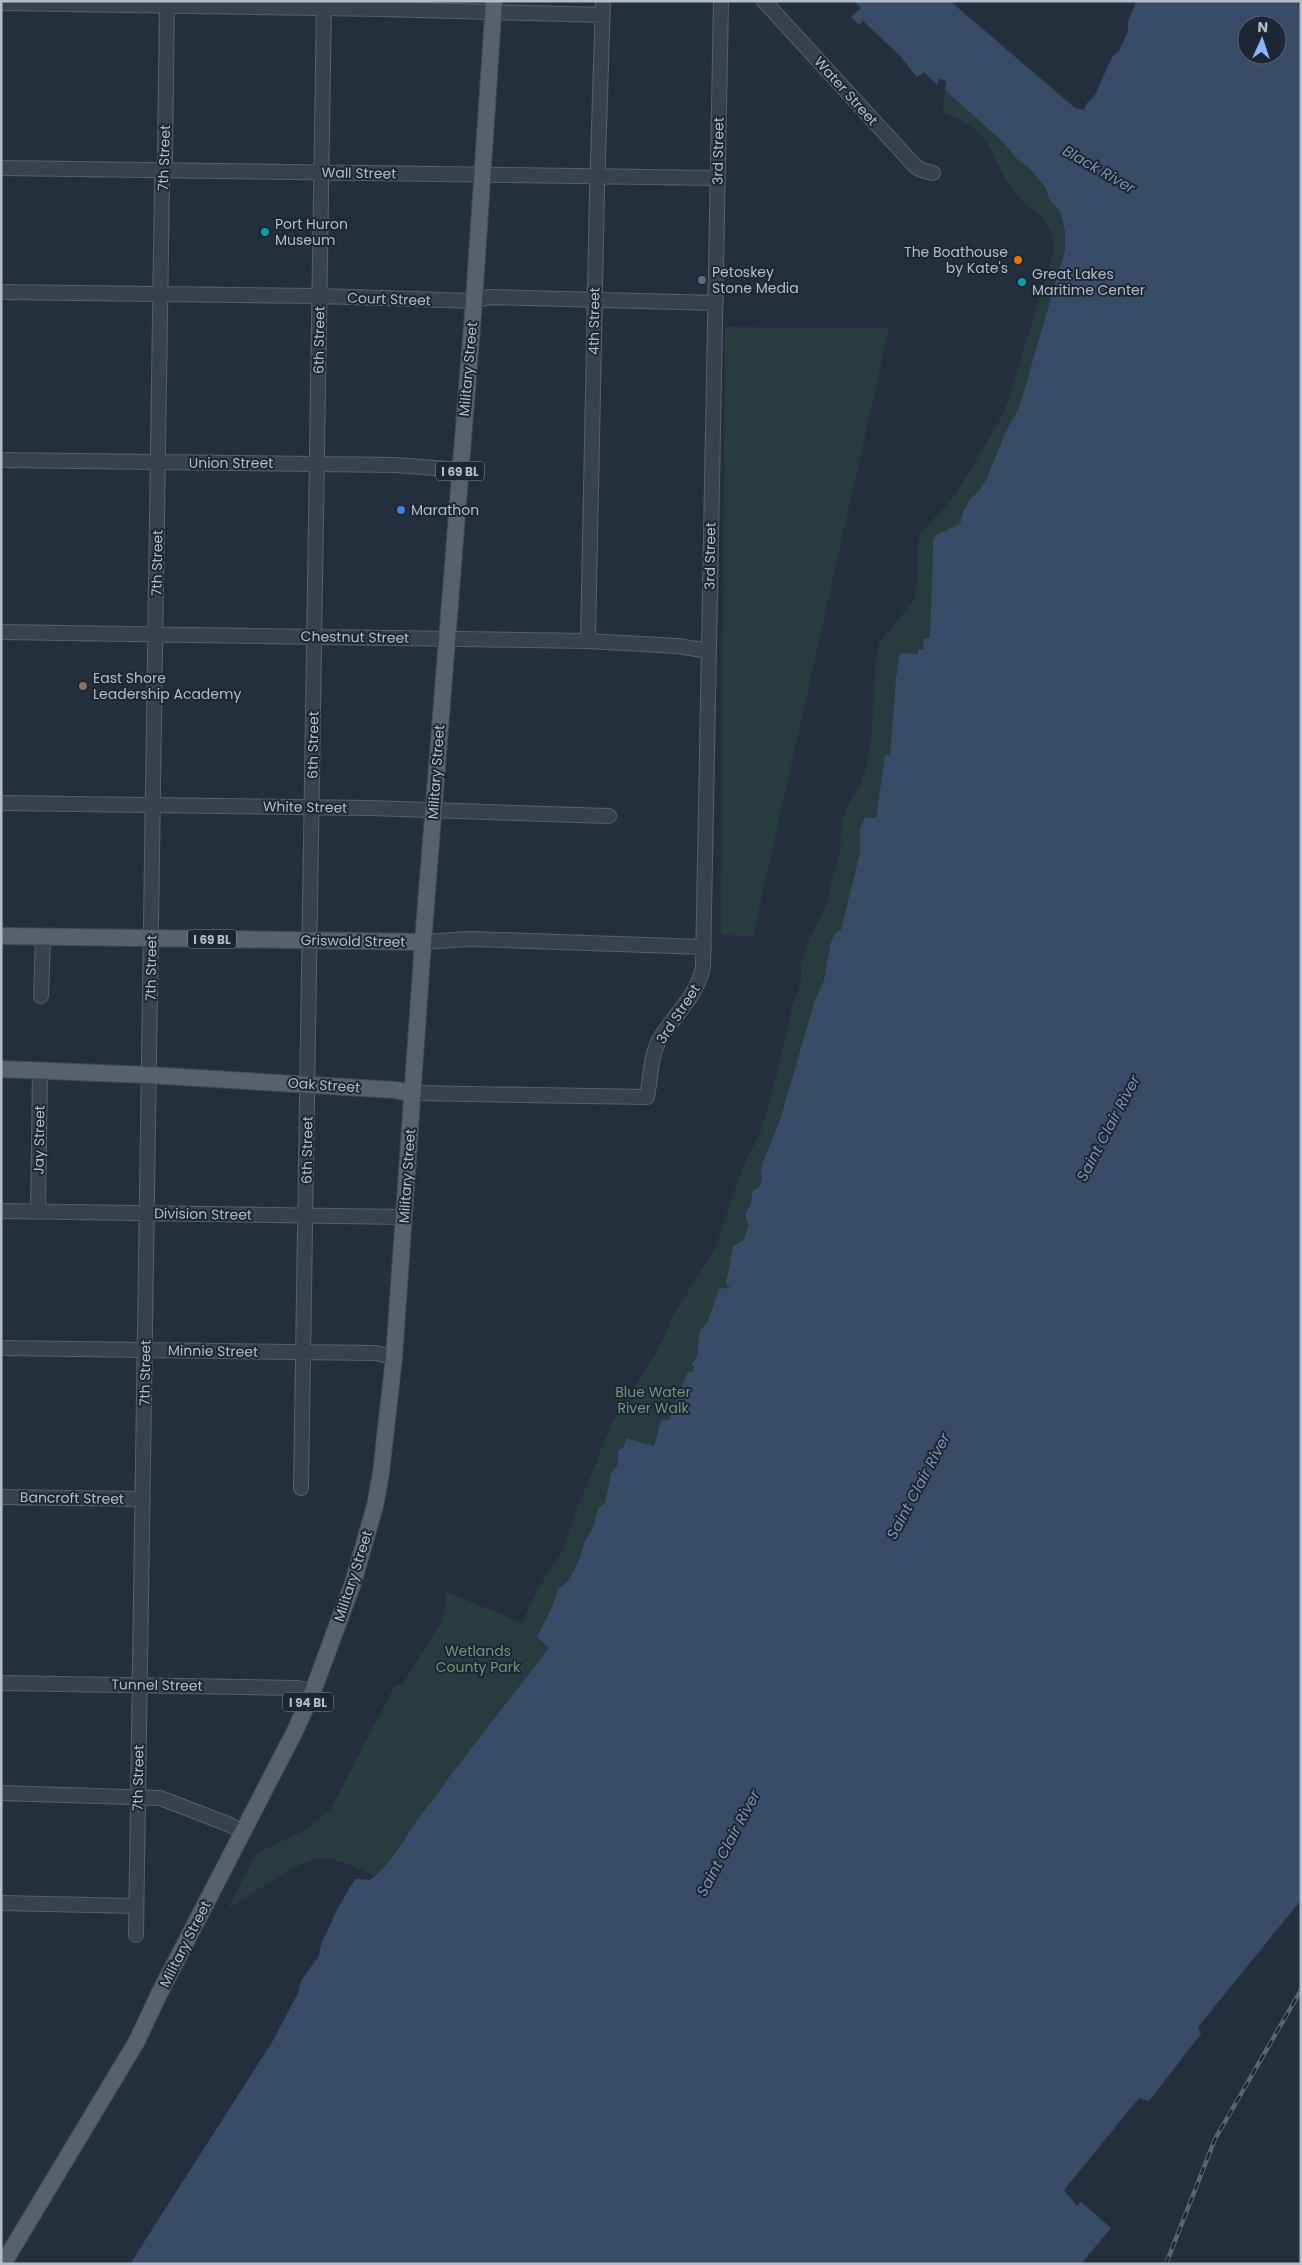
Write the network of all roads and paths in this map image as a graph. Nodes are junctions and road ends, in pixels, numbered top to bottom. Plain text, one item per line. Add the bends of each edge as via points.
1 (721, 1) edge
2 (764, 1) edge
3 (1, 3) edge
4 (167, 4) edge
5 (324, 5) edge
6 (494, 7) edge
7 (603, 8) edge
8 (1, 168) edge
9 (164, 170) junction
10 (321, 172) junction
11 (933, 173) dead end
12 (597, 175) junction
13 (482, 176) junction
14 (717, 178) junction
15 (1, 292) edge
16 (161, 294) junction
17 (319, 296) junction
18 (594, 300) junction
19 (474, 301) junction
20 (716, 303) junction
21 (1, 460) edge
22 (158, 462) junction
23 (317, 465) junction
24 (460, 470) junction
25 (1, 632) edge
26 (156, 634) junction
27 (315, 636) junction
28 (446, 638) junction
29 (588, 641) junction
30 (708, 651) junction
31 (1, 803) edge
32 (153, 805) junction
33 (312, 808) junction
34 (434, 810) junction
35 (609, 816) dead end
36 (1, 936) edge
37 (42, 938) junction
38 (152, 938) junction
39 (310, 941) junction
40 (423, 942) junction
41 (704, 947) junction
42 (41, 996) dead end
43 (1, 1069) edge
44 (40, 1070) junction
45 (149, 1075) junction
46 (308, 1084) junction
47 (413, 1093) junction
48 (647, 1097) joint
49 (1, 1211) edge
50 (38, 1211) junction
51 (147, 1213) junction
52 (306, 1215) junction
53 (404, 1217) junction
54 (1, 1348) edge
55 (145, 1350) junction
56 (304, 1352) junction
57 (394, 1356) junction
58 (301, 1488) dead end
59 (1, 1497) edge
60 (143, 1499) junction
61 (1, 1684) edge
62 (140, 1685) junction
63 (313, 1691) junction
64 (1, 1793) edge
65 (138, 1796) junction
66 (242, 1832) junction
67 (1, 1903) edge
68 (136, 1906) junction
69 (136, 1935) dead end
70 (7, 2248) edge
71 (3, 2264) edge

1 - 14 street, 3rd Street
2 - 11 street, Water Street via 915,166
3 - 4 street
4 - 5 street
4 - 9 street, 7th Street
5 - 6 street
5 - 10 street, 6th Street
6 - 7 street
6 - 13 main road, Military Street / I 69 BL
7 - 12 street, 4th Street
8 - 9 street, Wall Street
9 - 10 street, Wall Street
9 - 16 street, 7th Street
10 - 13 street, Wall Street
10 - 17 street, 6th Street
12 - 13 street, Wall Street
12 - 14 street, Wall Street
12 - 18 street, 4th Street
13 - 19 main road, Military Street / I 69 BL
14 - 20 street, 3rd Street
15 - 16 street, Court Street
16 - 17 street, Court Street
16 - 22 street, 7th Street
17 - 19 street, Court Street
17 - 23 street, 6th Street
18 - 19 street, Court Street via 489,298
18 - 20 street, Court Street
18 - 29 street, 4th Street
19 - 24 main road, Military Street / I 69 BL
20 - 30 street, 3rd Street
21 - 22 street, Union Street
22 - 23 street, Union Street
22 - 26 street, 7th Street
23 - 24 street, Union Street via 396,465
23 - 27 street, 6th Street
24 - 28 main road, Military Street / I 69 BL
25 - 26 street, Chestnut Street
26 - 27 street, Chestnut Street
26 - 32 street, 7th Street
27 - 28 street, Chestnut Street
27 - 33 street, 6th Street
28 - 29 street, Chestnut Street
28 - 34 main road, Military Street / I 69 BL
29 - 30 street, Chestnut Street
30 - 41 street, 3rd Street
31 - 32 street, White Street
32 - 33 street, White Street
32 - 38 street, 7th Street
33 - 34 street, White Street
33 - 39 street, 6th Street
34 - 35 street, White Street
34 - 40 main road, Military Street / I 69 BL
36 - 37 main road, Griswold Street / I 69 BL
37 - 38 main road, Griswold Street / I 69 BL
37 - 42 street
38 - 39 main road, Griswold Street / I 69 BL
38 - 45 street, 7th Street
39 - 40 main road, Griswold Street / I 69 BL
39 - 46 street, 6th Street
40 - 41 street, Griswold Street via 470,939
40 - 47 main road, Military Street / I 69 BL
41 - 48 street, 3rd Street via 700,981 661,1037 655,1051
43 - 44 main road, Oak Street
44 - 45 main road, Oak Street
44 - 50 street, Jay Street
45 - 46 main road, Oak Street
45 - 51 street, 7th Street
46 - 47 main road, Oak Street
46 - 52 street, 6th Street
47 - 48 street, Oak Street
47 - 53 main road, Military Street / I 94 BL
49 - 50 street, Division Street
50 - 51 street, Division Street
51 - 52 street, Division Street
51 - 55 street, 7th Street
52 - 53 street, Division Street
52 - 56 street, 6th Street
53 - 57 main road, Military Street / I 94 BL
54 - 55 street, Minnie Street
55 - 56 street, Minnie Street
55 - 60 street, 7th Street
56 - 57 street, Minnie Street
56 - 58 street, 6th Street
57 - 63 main road, Military Street / I 94 BL via 375,1506 352,1584
59 - 60 street, Bancroft Street
60 - 62 street, 7th Street
61 - 62 street, Tunnel Street
62 - 63 street, Tunnel Street
62 - 65 street, 7th Street
63 - 66 main road, Military Street / I 94 BL
64 - 65 street
65 - 66 street via 173,1802
65 - 68 street, 7th Street
66 - 70 main road, Military Street / I 94 BL via 137,2041
67 - 68 street
68 - 69 street, 7th Street
70 - 71 main road, Military Street / I 94 BL

